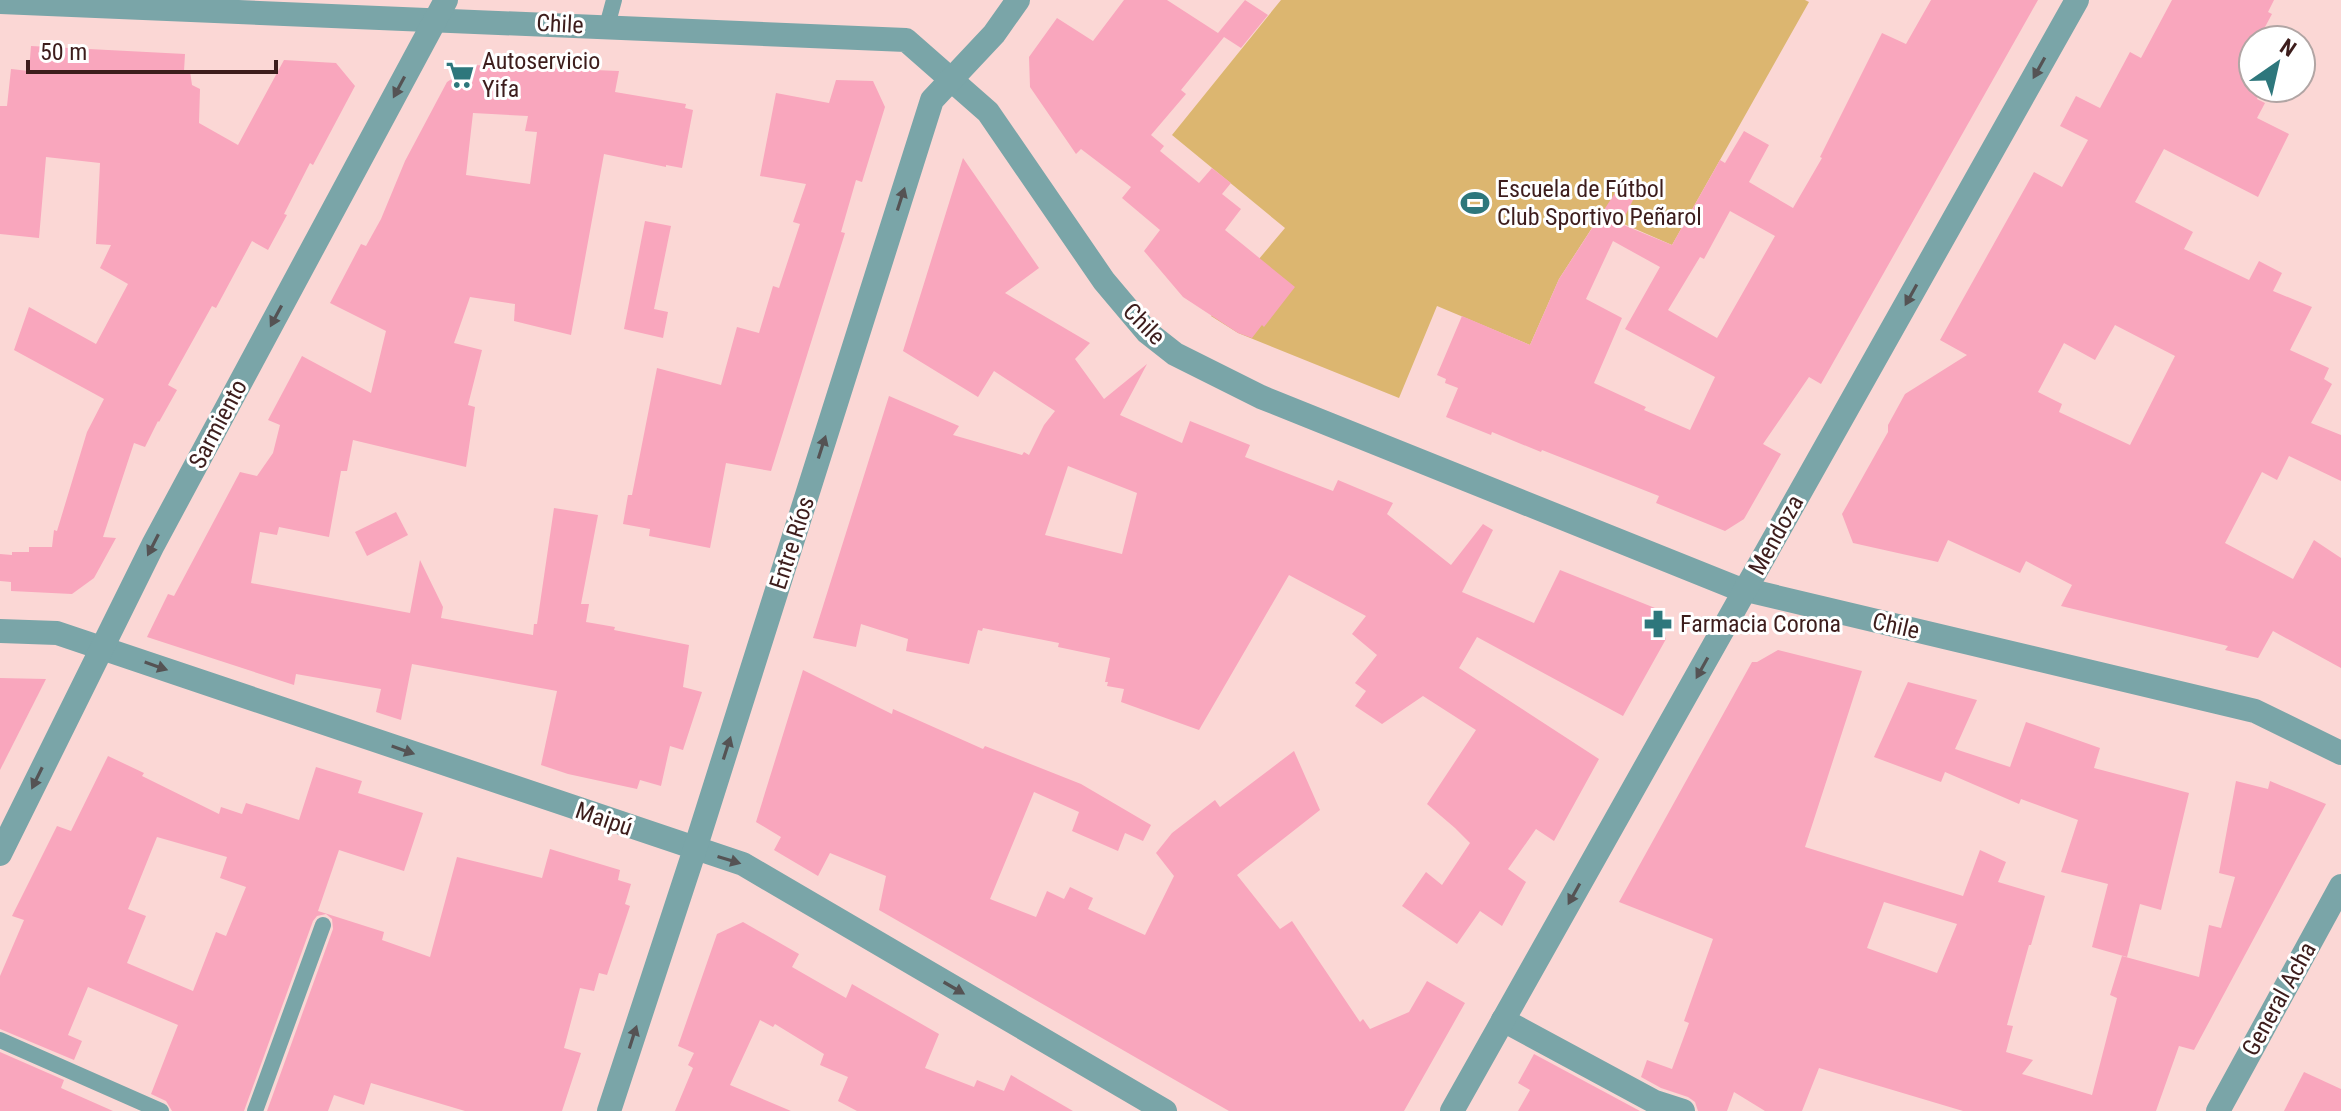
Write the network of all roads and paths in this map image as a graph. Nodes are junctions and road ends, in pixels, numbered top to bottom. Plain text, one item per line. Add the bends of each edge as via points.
1 (614, 0) edge
2 (1018, 0) edge
3 (2077, 0) edge
4 (0, 2) edge
5 (441, 9) edge
6 (607, 26) junction
7 (951, 79) junction
8 (1745, 590) junction
9 (0, 631) edge
10 (102, 648) junction
11 (2341, 753) edge
12 (695, 849) junction
13 (0, 854) edge
14 (2341, 886) edge
15 (323, 925) dead end
16 (1503, 1020) junction
17 (0, 1040) edge
18 (161, 1111) edge
19 (255, 1111) edge
20 (609, 1111) edge
21 (1165, 1111) edge
22 (1452, 1111) edge
23 (1683, 1111) edge
24 (2218, 1111) edge

1 - 6 lane
2 - 7 street, Entre Ríos
3 -> 8 street, Mendoza
4 - 5 street, Chile
5 - 6 street, Chile
5 -> 10 street, Sarmiento
6 - 7 street, Chile via 906,40
7 - 8 street, Chile via 988,112 1120,301 1175,354 1261,397
12 -> 7 street, Entre Ríos via 932,100
8 - 11 street, Chile via 2255,711
8 -> 16 street, Mendoza
9 - 10 street, Maipú via 57,633
10 -> 12 street, Maipú
10 -> 13 street, Sarmiento
20 -> 12 street, Entre Ríos
12 -> 21 street, Maipú via 743,864
14 - 24 street, General Acha
15 - 19 lane
16 - 22 street, Mendoza
16 - 23 street via 1655,1102
17 - 18 lane

